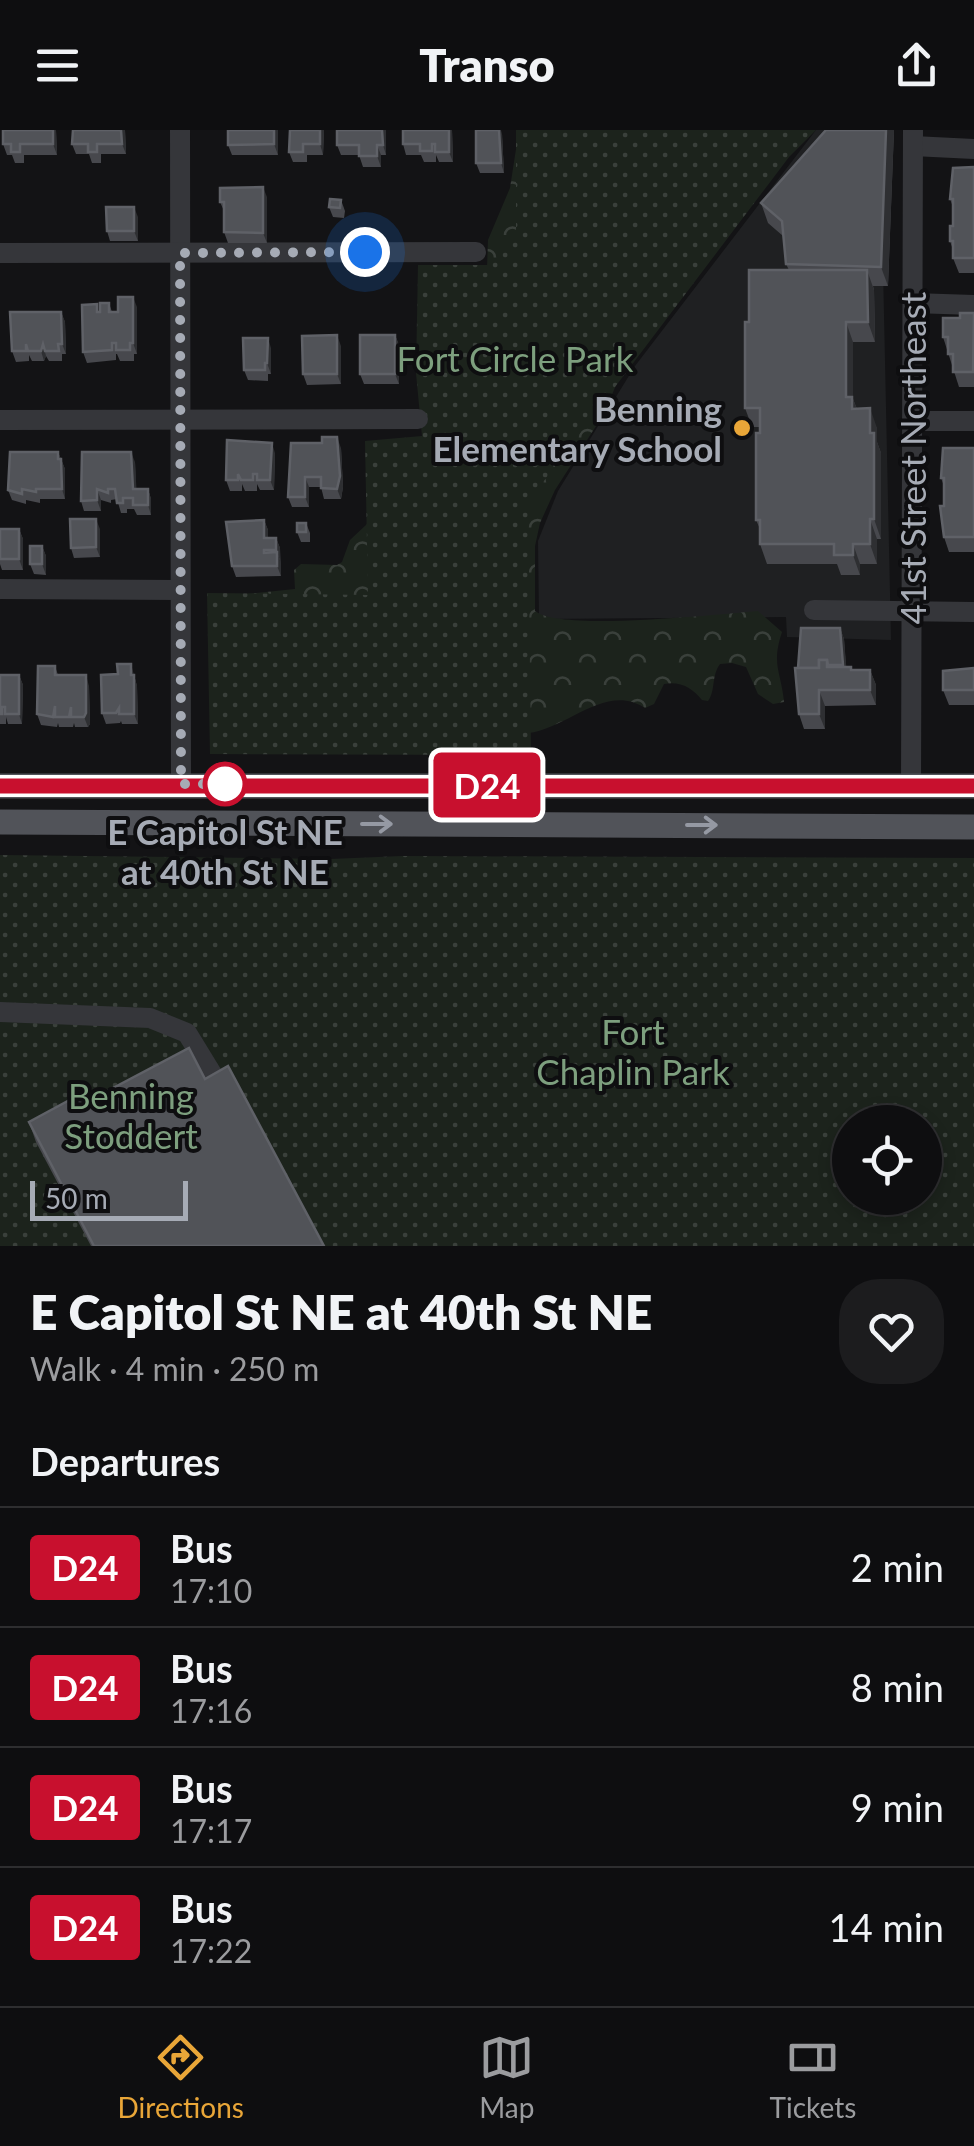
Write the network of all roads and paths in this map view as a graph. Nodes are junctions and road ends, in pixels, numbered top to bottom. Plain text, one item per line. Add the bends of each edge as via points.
1 (180, 130) edge
2 (913, 138) edge
3 (974, 149) edge
4 (476, 252) dead end
5 (0, 253) edge
6 (180, 253) junction
7 (912, 303) junction
8 (974, 305) edge
9 (418, 419) dead end
10 (0, 420) edge
11 (180, 420) junction
12 (912, 421) junction
13 (974, 421) edge
14 (0, 589) edge
15 (179, 590) junction
16 (814, 610) dead end
17 (912, 612) junction
18 (974, 612) edge
19 (181, 784) junction
20 (0, 786) edge
21 (911, 786) junction
22 (974, 786) edge
23 (0, 822) edge
24 (974, 827) edge
25 (0, 1012) edge
26 (217, 1082) edge

1 - 6 street
2 - 3 street
2 - 7 street, 41st Street Northeast
4 - 6 street
5 - 6 street
6 - 11 street
7 - 8 street
7 - 12 street, 41st Street Northeast
9 - 11 street
10 - 11 street
11 - 15 street
12 - 13 street
12 - 17 street, 41st Street Northeast
14 - 15 street
15 - 19 street
16 - 17 street
17 - 18 street
17 - 21 street, 41st Street Northeast
19 - 20 main road
19 - 21 main road
21 - 22 main road
23 -> 24 main road
25 - 26 street via 150,1018 187,1033

